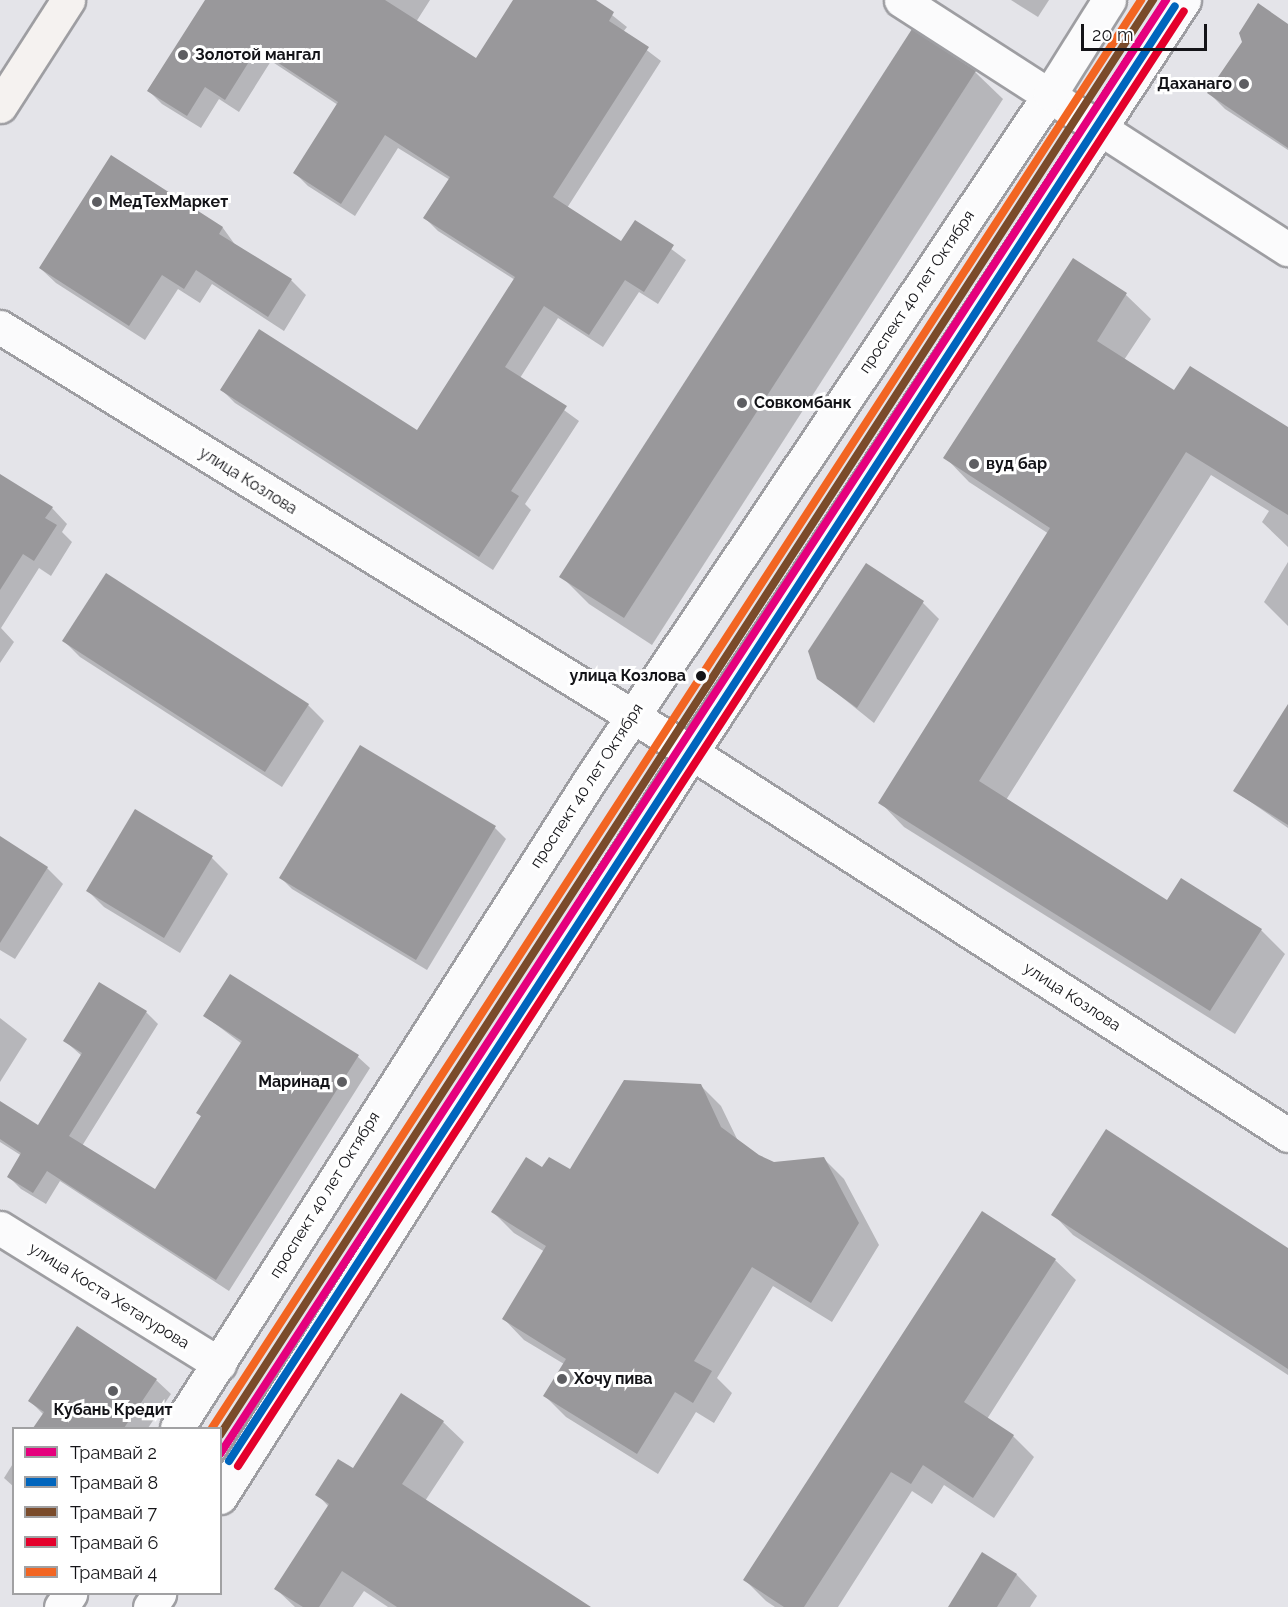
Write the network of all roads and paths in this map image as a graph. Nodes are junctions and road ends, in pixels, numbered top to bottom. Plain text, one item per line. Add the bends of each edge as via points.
1 (68, 0) edge
2 (901, 0) edge
3 (1108, 0) edge
4 (1184, 0) edge
5 (1050, 94) junction
6 (0, 106) edge
7 (1101, 128) junction
8 (1288, 249) edge
9 (0, 327) edge
10 (631, 718) junction
11 (691, 753) junction
12 (1288, 1135) edge
13 (0, 1228) edge
14 (219, 1364) junction
15 (178, 1427) edge
16 (222, 1494) edge

1 - 6 main road
2 - 5 street
3 - 5 street, проспект 40 лет Октября
4 - 7 street
5 - 7 street
5 - 10 street, проспект 40 лет Октября
7 - 8 street
7 - 11 street
9 - 10 street, улица Козлова
10 - 11 street, улица Козлова
10 - 14 street, проспект 40 лет Октября via 416,1049
11 - 12 street, улица Козлова
11 - 16 street
13 - 14 street, улица Коста Хетагурова
14 - 15 street, проспект 40 лет Октября

